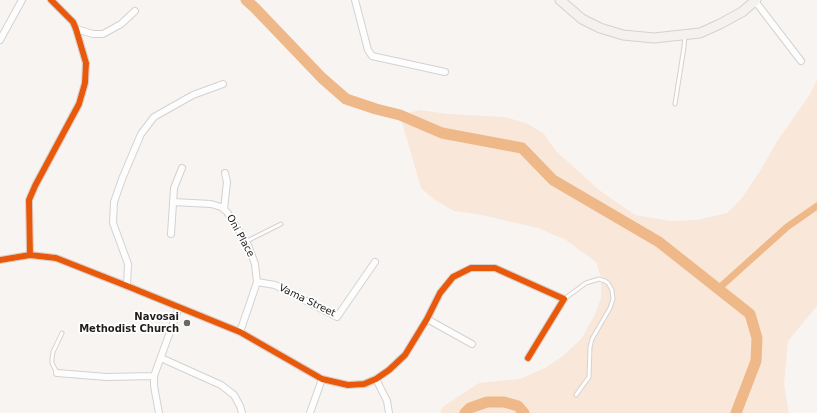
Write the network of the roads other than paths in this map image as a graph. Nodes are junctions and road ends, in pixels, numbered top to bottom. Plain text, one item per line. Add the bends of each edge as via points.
1 (22, 0) edge
2 (51, 0) edge
3 (355, 0) edge
4 (560, 0) edge
5 (756, 0) edge
6 (135, 11) dead end
7 (76, 29) junction
8 (684, 35) junction
9 (0, 40) edge
10 (801, 61) dead end
11 (446, 72) dead end
12 (223, 84) dead end
13 (675, 104) dead end
14 (182, 168) dead end
15 (225, 173) dead end
16 (173, 202) junction
17 (224, 209) junction
18 (281, 224) dead end
19 (171, 234) dead end
20 (246, 242) junction
21 (30, 255) junction
22 (0, 260) edge
23 (375, 262) dead end
24 (258, 282) junction
25 (127, 286) junction
26 (564, 299) junction
27 (179, 307) junction
28 (427, 320) junction
29 (240, 332) junction
30 (62, 333) dead end
31 (472, 344) dead end
32 (161, 358) junction
33 (528, 358) dead end
34 (57, 373) joint
35 (154, 376) junction
36 (322, 379) junction
37 (376, 379) junction
38 (576, 395) dead end
39 (158, 413) edge
40 (242, 413) edge
41 (310, 413) edge
42 (389, 413) edge

1 - 9 street
2 - 7 street via 73,22
3 - 11 street via 368,50 372,56
4 - 8 street via 582,19 623,35 654,38
5 - 8 street via 742,12 720,24 700,33
5 - 10 street
6 - 7 street via 121,24 103,34
7 - 21 street via 86,63 85,83 79,104 29,200
8 - 13 lane
12 - 25 street via 193,95 154,117 141,134 114,202 113,223 128,264
14 - 16 street via 174,188
15 - 17 street via 227,182
16 - 17 street via 211,204
16 - 19 street
17 - 20 street, Oni Place
18 - 20 lane
20 - 24 street, Oni Place via 255,264
21 - 22 street
21 - 25 street via 56,258
23 - 24 street, Vama Street via 337,317 275,285
24 - 29 street
25 - 27 street
26 - 28 street via 495,268 471,268 453,277 440,293
26 - 33 street
26 - 38 lane via 586,283 599,279 608,283 612,290 610,308 592,339 588,377
27 - 29 street
27 - 32 street
28 - 31 street
28 - 37 street via 405,355
29 - 36 street
30 - 34 lane via 52,359
32 - 35 street
32 - 40 street via 221,385 234,394
34 - 35 street via 107,377
35 - 39 street
36 - 37 street via 348,385 364,384
36 - 41 street
37 - 42 street via 387,402

